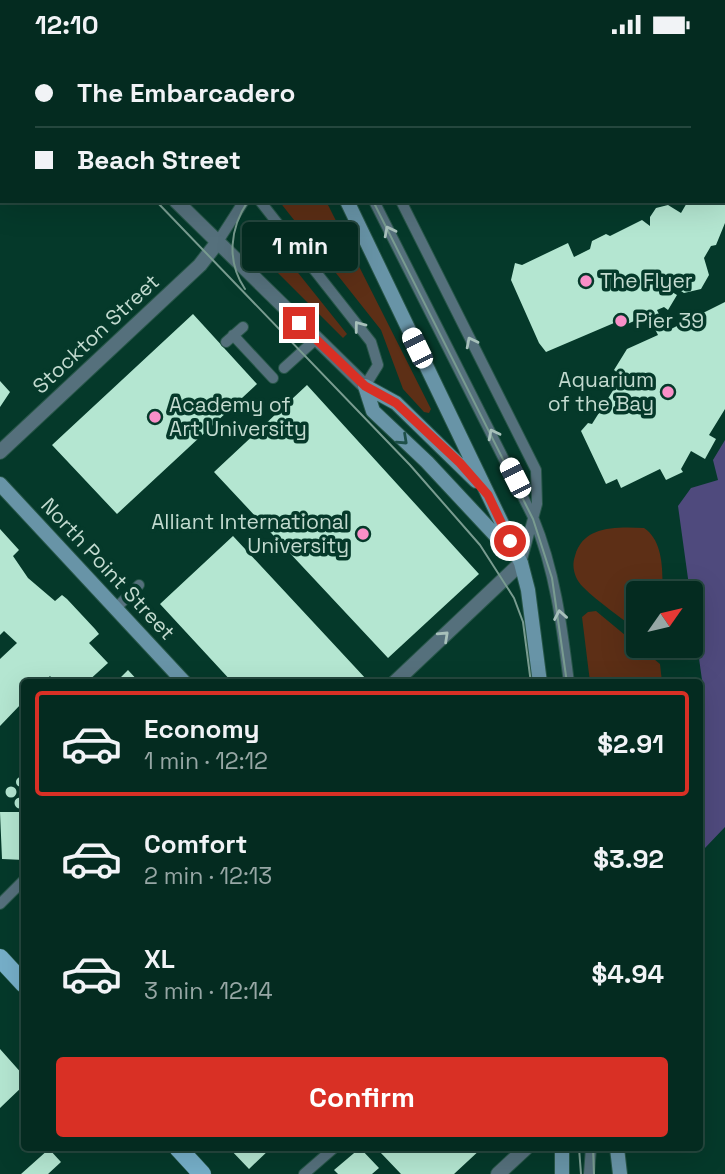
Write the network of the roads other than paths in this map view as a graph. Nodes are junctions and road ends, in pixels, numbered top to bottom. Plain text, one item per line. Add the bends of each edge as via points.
1 (178, 203) edge
2 (243, 203) edge
3 (262, 203) edge
4 (348, 203) edge
5 (375, 203) edge
6 (402, 203) edge
7 (217, 243) junction
8 (243, 327) dead end
9 (316, 339) junction
10 (284, 368) dead end
11 (273, 378) dead end
12 (365, 386) junction
13 (0, 452) edge
14 (0, 484) edge
15 (488, 495) junction
16 (533, 517) junction
17 (521, 563) junction
18 (139, 585) dead end
19 (116, 608) junction
20 (181, 679) edge
21 (398, 679) edge
22 (539, 679) edge
23 (568, 679) edge
24 (21, 883) edge
25 (0, 904) edge
26 (0, 958) edge
27 (21, 981) edge
28 (181, 1151) edge
29 (331, 1151) edge
30 (523, 1151) edge
31 (562, 1151) edge
32 (589, 1151) edge
33 (617, 1151) edge
34 (202, 1174) edge
35 (304, 1174) edge
36 (498, 1174) edge
37 (562, 1174) edge
38 (588, 1174) edge
39 (620, 1174) edge

1 - 7 street
2 - 7 lane
12 -> 3 lane via 378,365 371,342
4 - 15 street
16 -> 5 lane
16 -> 6 lane via 536,470
7 - 9 street
7 - 13 street, Stockton Street via 200,265
8 - 11 lane via 230,339
9 - 10 lane
9 - 12 street
12 - 15 street via 396,403 430,433
12 -> 17 street via 373,411
14 - 19 street, North Point Street
15 - 17 street
16 - 17 lane
23 -> 16 lane via 560,612
21 -> 17 street
17 - 22 street
18 - 19 lane
19 - 20 street, North Point Street
24 - 25 lane
26 - 27 main road
28 - 34 main road
29 - 35 lane
30 - 36 street
31 - 37 street
32 - 38 lane
33 - 39 street

